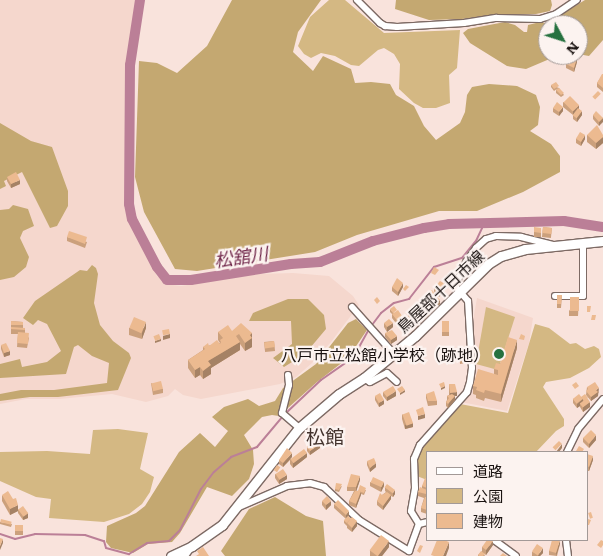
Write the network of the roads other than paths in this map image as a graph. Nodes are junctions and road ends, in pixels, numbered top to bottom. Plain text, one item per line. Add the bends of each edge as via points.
1 (357, 0) edge
2 (576, 0) edge
3 (603, 241) edge
4 (583, 243) junction
5 (555, 246) junction
6 (460, 292) junction
7 (555, 296) edge
8 (352, 307) dead end
9 (394, 354) junction
10 (288, 375) dead end
11 (364, 378) junction
12 (397, 382) dead end
13 (603, 399) edge
14 (300, 428) junction
15 (567, 451) edge
16 (239, 507) junction
17 (426, 522) edge
18 (419, 524) junction
19 (495, 541) edge
20 (566, 541) edge
21 (192, 546) junction
22 (171, 556) edge
23 (185, 556) edge
24 (516, 556) edge
25 (568, 556) edge

1 - 2 street via 380,23 397,28 497,18 540,19 556,14
3 - 4 main road, 鳥屋部十日市線
4 - 5 main road, 鳥屋部十日市線
4 - 7 street via 583,296
5 - 6 main road, 鳥屋部十日市線 via 525,249 501,256 476,273
5 - 6 street via 521,237 486,239 466,262 455,286
6 - 9 main road, 鳥屋部十日市線
6 - 18 street via 468,301 469,308 470,382 467,392 420,445 414,459 415,488 411,511
8 - 9 street
9 - 11 main road, 鳥屋部十日市線
10 - 14 street via 289,385 282,413
11 - 12 street via 370,382 387,373
11 - 14 main road, 鳥屋部十日市線 via 339,394
13 - 15 street via 578,429
14 - 16 main road, 鳥屋部十日市線 via 272,460
16 - 18 street via 287,486 310,483 324,487 359,520 408,551
16 - 21 main road, 鳥屋部十日市線 via 222,525
17 - 18 street
19 - 24 street
20 - 25 street
21 - 22 main road, 鳥屋部十日市線
21 - 23 street

